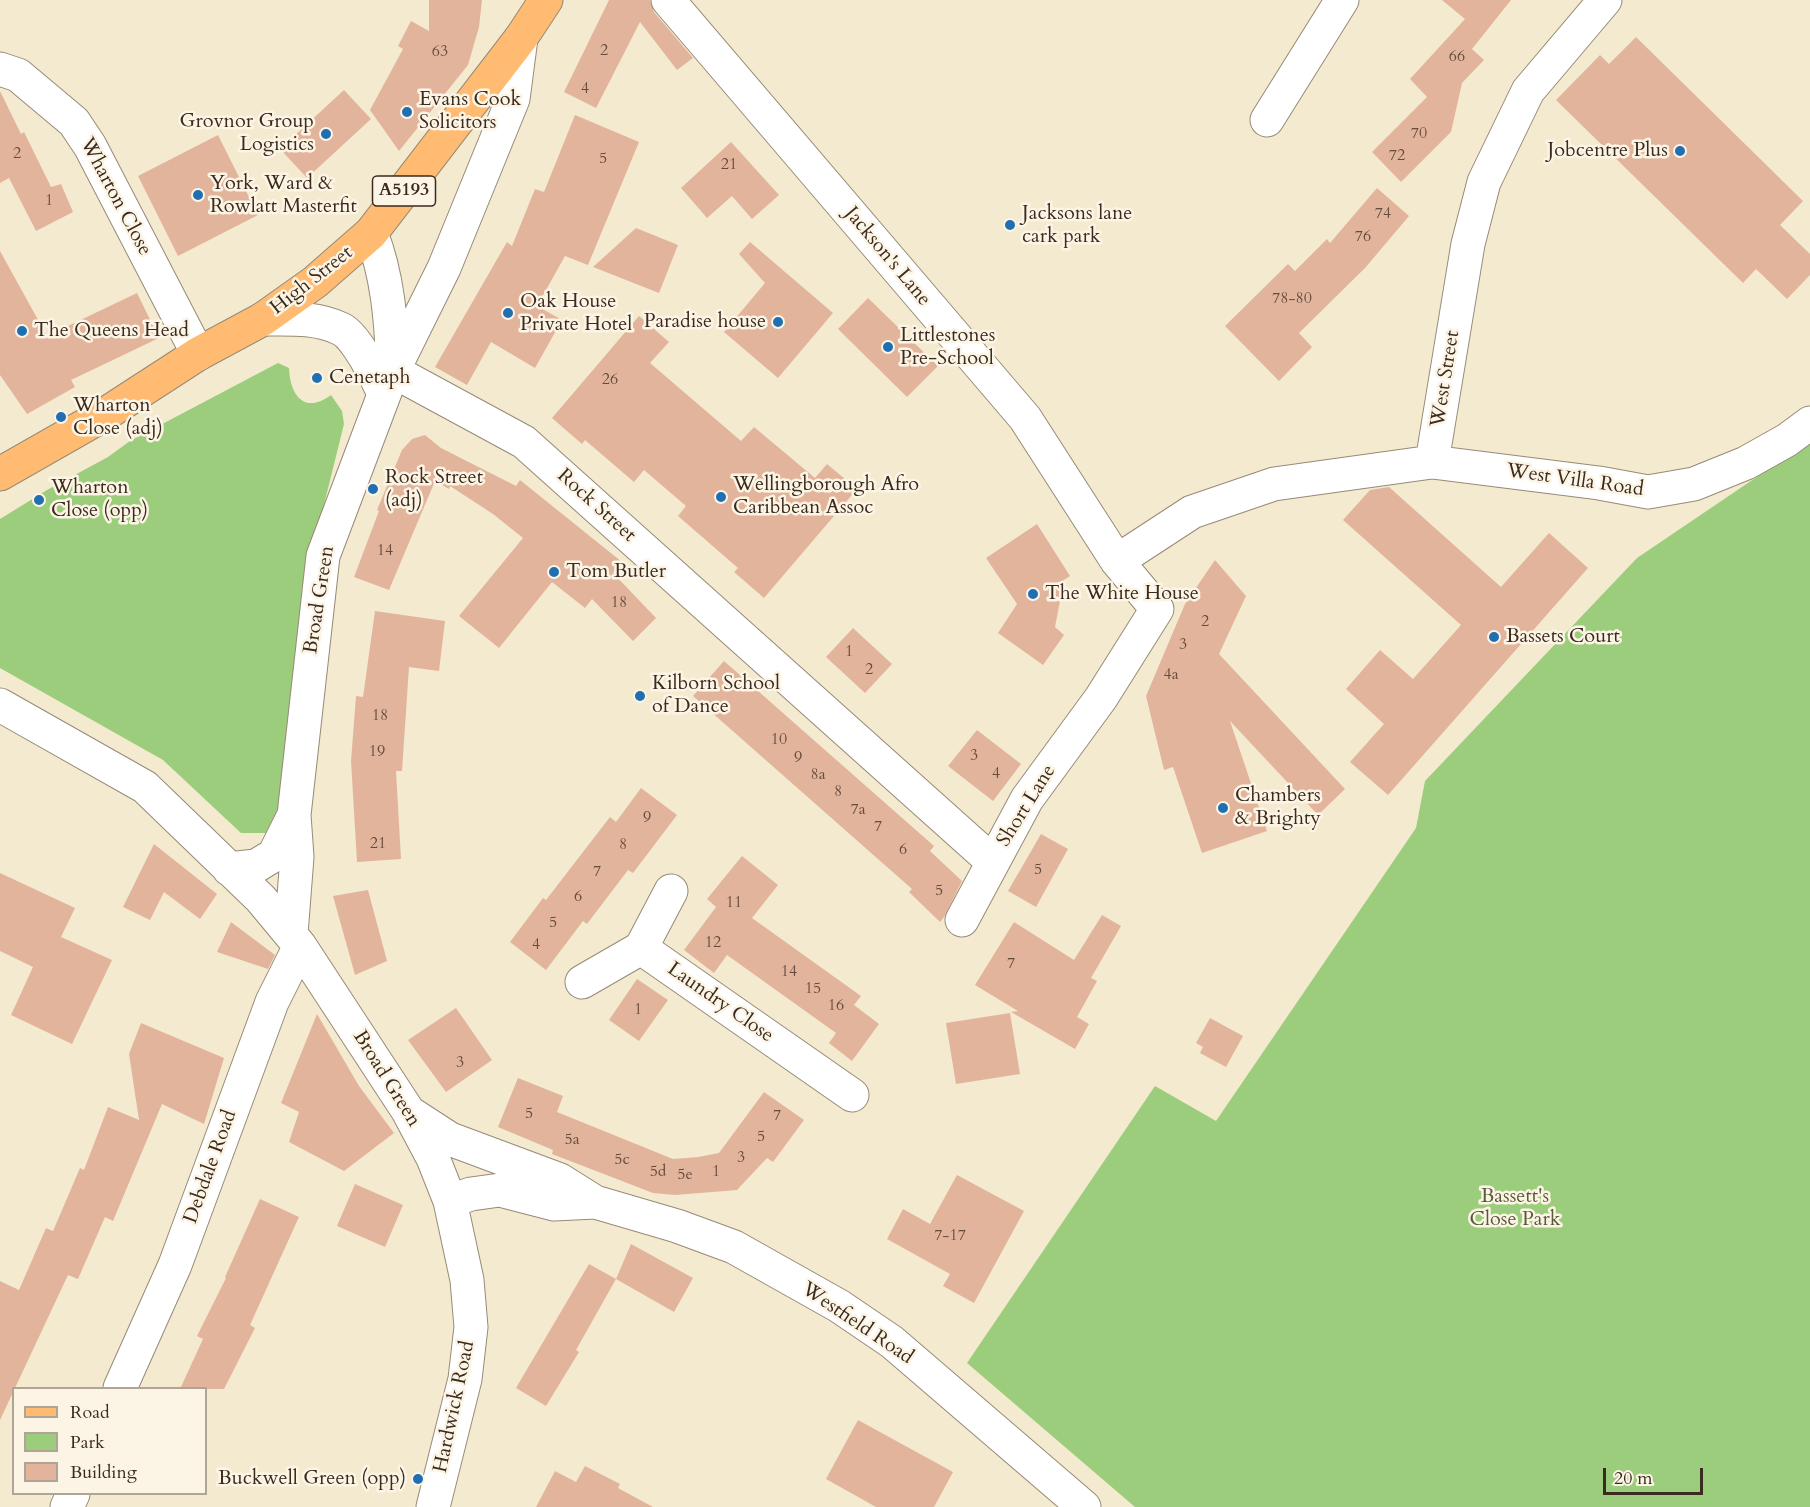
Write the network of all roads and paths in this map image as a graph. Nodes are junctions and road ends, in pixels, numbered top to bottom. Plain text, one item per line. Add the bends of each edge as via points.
1 (668, 0) edge
2 (1342, 0) edge
3 (1605, 0) edge
4 (542, 2) edge
5 (521, 39) junction
6 (0, 69) edge
7 (1267, 120) dead end
8 (371, 233) junction
9 (263, 319) junction
10 (198, 354) junction
11 (389, 382) junction
12 (1810, 423) edge
13 (1432, 462) junction
14 (0, 474) edge
15 (1117, 561) junction
16 (1157, 609) joint
17 (0, 705) edge
18 (294, 815) junction
19 (993, 862) junction
20 (229, 869) junction
21 (671, 891) dead end
22 (962, 920) dead end
23 (296, 940) junction
24 (641, 948) junction
25 (582, 982) dead end
26 (852, 1095) dead end
27 (408, 1111) junction
28 (450, 1201) junction
29 (595, 1202) junction
30 (121, 1387) edge
31 (433, 1507) edge
32 (1084, 1507) edge

1 - 15 street, Jackson's Lane via 1025,418
2 - 7 street
3 - 13 street, West Street via 1528,91 1484,182 1468,244
4 - 5 main road, High Street / A5193
5 - 8 main road, High Street / A5193
5 - 11 street, Broad Green via 513,99 444,268
6 - 10 street, Wharton Close via 18,75 74,122
8 - 9 main road, High Street / A5193 via 315,282
8 - 11 street, Broad Green via 381,256 391,317
9 - 10 main road, High Street / A5193
9 - 11 street via 308,319 343,329
10 - 14 main road, High Street / A5193 via 107,414
11 - 18 street, Broad Green via 323,556
11 - 19 street, Rock Street via 524,442
12 - 13 street, West Villa Road via 1746,463 1694,484 1648,492
13 - 15 street via 1274,484 1192,512
15 - 16 street, Jackson's Lane
16 - 19 street, Short Lane via 1101,698 1027,799
17 - 20 street, Broad Green via 145,786
18 - 20 street, Broad Green via 274,855 256,866
18 - 23 street, Broad Green
19 - 22 street, Short Lane
20 - 23 street, Broad Green
21 - 24 street
23 - 27 street, Broad Green
23 - 30 street, Debdale Road via 175,1265
24 - 25 street
24 - 26 street, Laundry Close
27 - 28 street, Broad Green
27 - 29 street, Westfield Road via 450,1139 560,1180
28 - 29 street, Westfield Road via 500,1190 554,1204
28 - 31 street, Hardwick Road via 467,1280 471,1327 465,1379
29 - 32 street, Westfield Road via 734,1247 839,1306 892,1342

